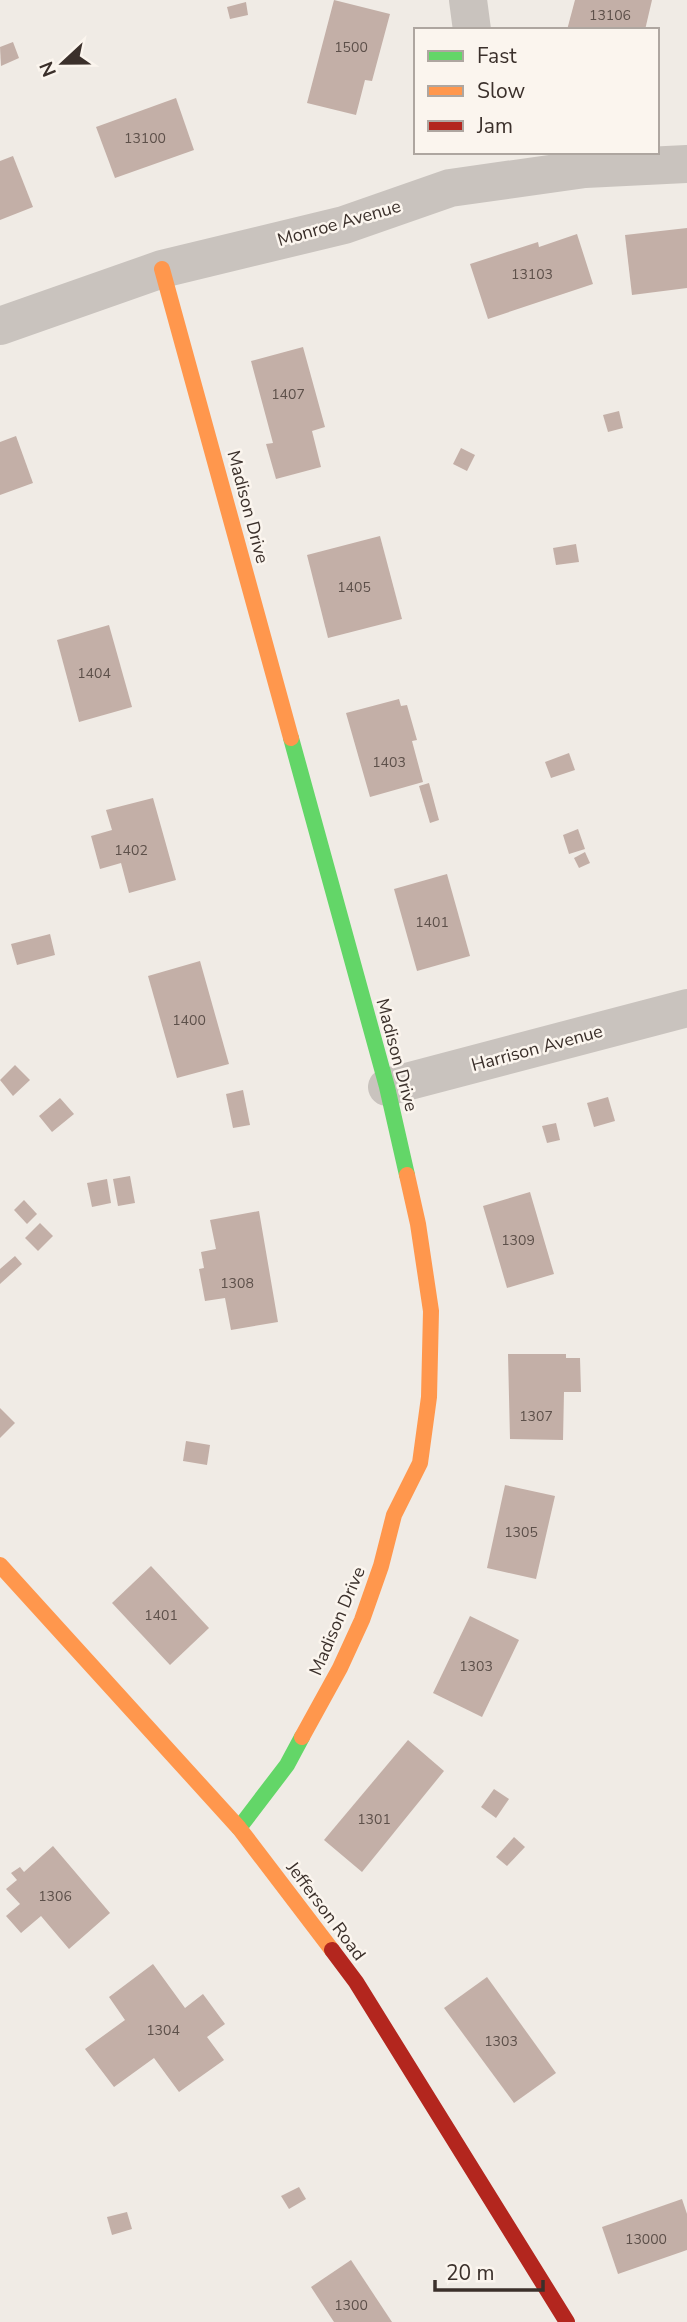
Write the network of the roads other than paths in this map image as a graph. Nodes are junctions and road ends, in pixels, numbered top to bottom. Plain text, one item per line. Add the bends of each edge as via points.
1 (468, 0) edge
2 (472, 28) edge
3 (687, 164) edge
4 (489, 167) edge
5 (162, 269) junction
6 (0, 326) edge
7 (687, 1008) edge
8 (387, 1087) junction
9 (0, 1565) edge
10 (239, 1828) junction
11 (567, 2322) edge

1 - 2 street
3 - 4 street, Monroe Avenue
4 - 5 street, Monroe Avenue via 450,188 344,225
5 - 6 street, Monroe Avenue
5 - 8 street, Madison Drive
7 - 8 street, Harrison Avenue
8 - 10 street, Madison Drive via 418,1224 431,1311 429,1397 420,1463 394,1515 373,1588 340,1668 287,1765
9 - 10 street, Jefferson Road
10 - 11 street, Jefferson Road via 356,1982

